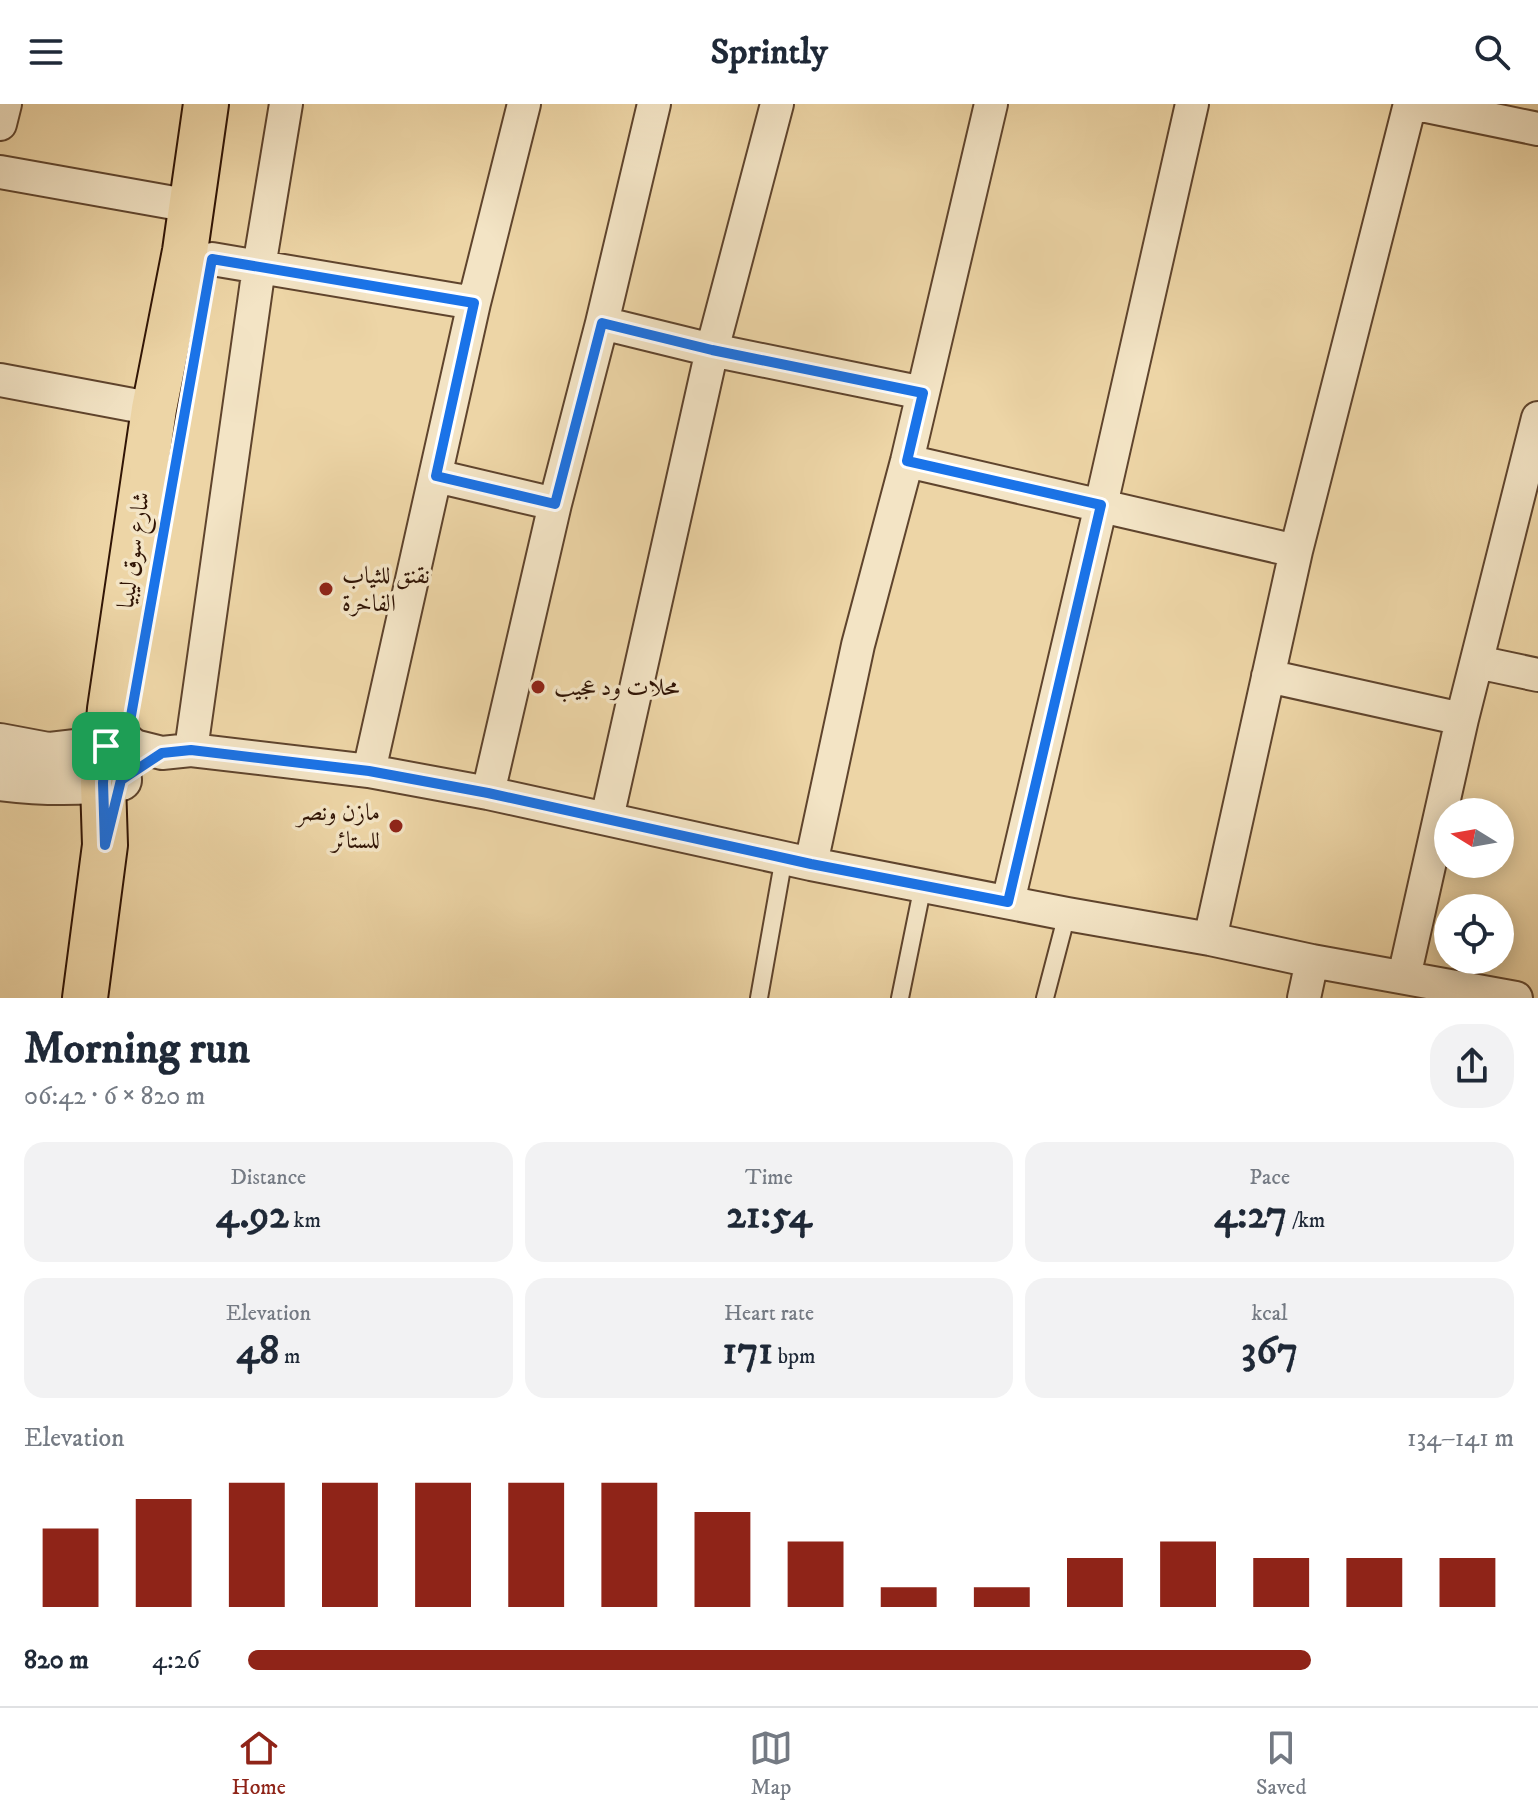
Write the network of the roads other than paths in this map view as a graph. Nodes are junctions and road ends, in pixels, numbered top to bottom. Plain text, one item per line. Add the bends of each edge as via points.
1 (5, 104) edge
2 (206, 104) edge
3 (237, 104) edge
4 (286, 104) edge
5 (524, 104) edge
6 (654, 104) edge
7 (777, 104) edge
8 (991, 104) edge
9 (1192, 104) edge
10 (1410, 104) edge
11 (1417, 104) edge
12 (0, 124) edge
13 (1538, 129) edge
14 (0, 172) edge
15 (191, 206) junction
16 (212, 259) junction
17 (259, 267) junction
18 (474, 303) junction
19 (602, 323) junction
20 (712, 350) junction
21 (0, 380) edge
22 (923, 393) junction
23 (154, 409) junction
24 (1538, 418) edge
25 (907, 461) junction
26 (436, 476) junction
27 (555, 504) junction
28 (1101, 505) junction
29 (1296, 551) junction
30 (1477, 662) junction
31 (1538, 675) edge
32 (1268, 676) junction
33 (1462, 719) junction
34 (0, 744) edge
35 (135, 760) junction
36 (369, 771) junction
37 (0, 780) edge
38 (488, 793) junction
39 (607, 818) junction
40 (797, 861) junction
41 (923, 885) junction
42 (1008, 902) junction
43 (1067, 914) junction
44 (1210, 939) junction
45 (1312, 961) junction
46 (1404, 977) junction
47 (85, 998) edge
48 (759, 998) edge
49 (900, 998) edge
50 (1045, 998) edge
51 (1304, 998) edge
52 (1516, 998) edge

1 - 12 street
2 - 15 main road, شارع سوق ليبيا
3 - 16 main road, شارع سوق ليبيا
4 - 17 street
5 - 18 street
6 - 19 street
7 - 20 street
8 - 22 street
9 - 28 street
10 - 29 street
11 - 13 street
14 - 15 street
15 - 23 main road, شارع سوق ليبيا
16 - 17 street
16 - 35 main road, شارع سوق ليبيا
17 - 18 street
17 - 35 street
18 - 26 street
19 - 20 street
19 - 27 street
20 - 22 street
20 - 39 street
21 - 23 street
22 - 25 street
23 - 35 main road, شارع سوق ليبيا
24 - 30 street
25 - 28 street
25 - 40 street
26 - 27 street
26 - 36 street
27 - 38 street
28 - 29 street
28 - 42 street
29 - 32 street
30 - 31 street
30 - 33 street
32 - 33 street
32 - 44 street
33 - 46 street
34 - 35 street
35 - 36 street
35 - 37 street via 49,785
35 - 47 main road, شارع سوق ليبيا via 105,845
36 - 38 street
38 - 39 street
39 - 40 street
40 - 41 street
40 - 48 lane
41 - 42 street
41 - 49 lane
42 - 43 street
43 - 44 street
43 - 50 lane
44 - 45 street
45 - 46 street
45 - 51 street
46 - 52 street

